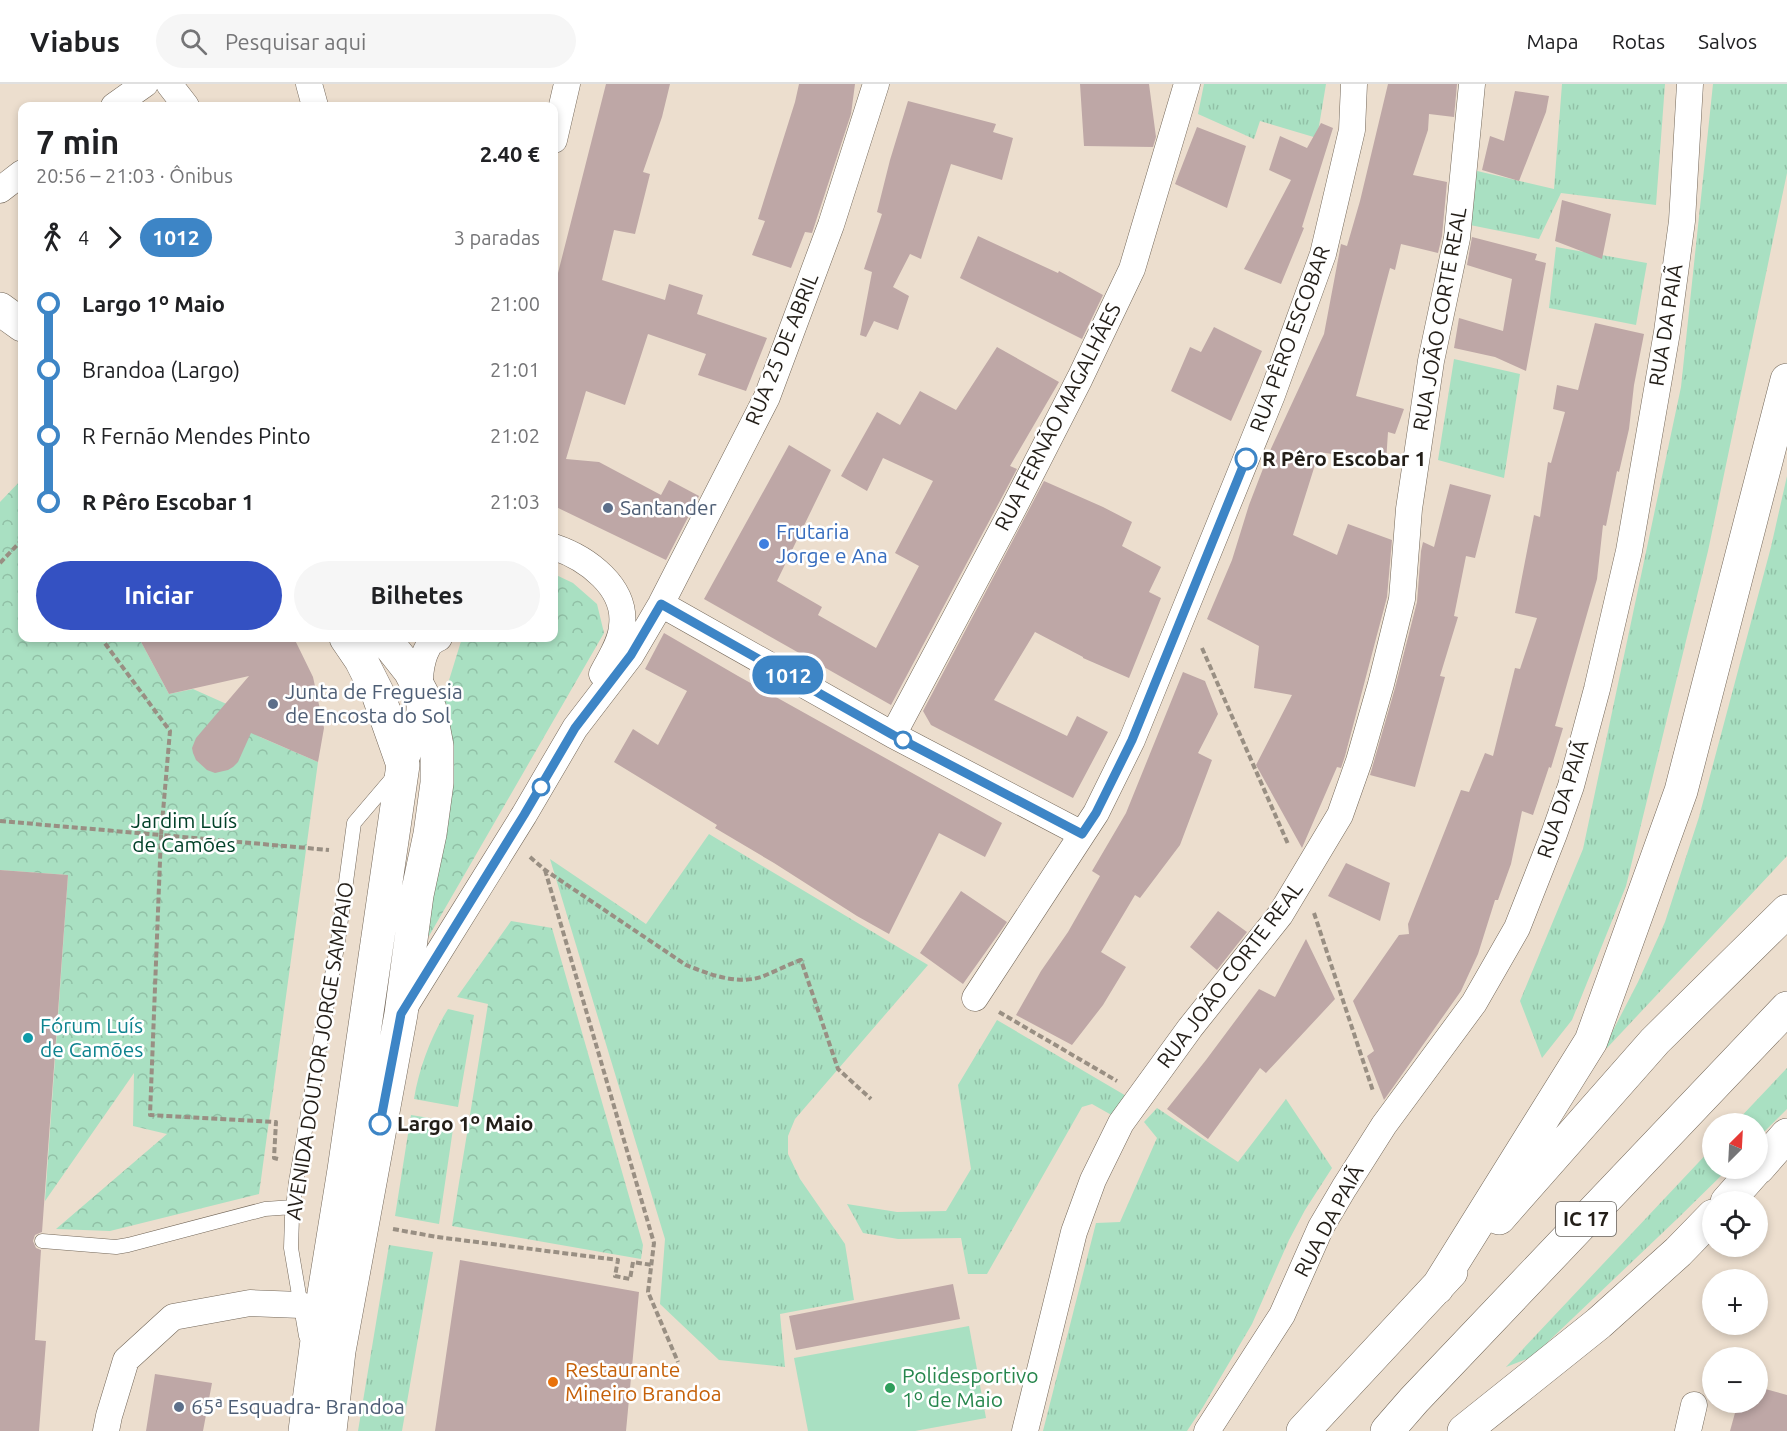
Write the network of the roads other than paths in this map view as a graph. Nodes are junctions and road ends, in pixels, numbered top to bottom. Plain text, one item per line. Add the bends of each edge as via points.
1 (145, 84) edge
2 (169, 84) edge
3 (309, 84) edge
4 (567, 84) edge
5 (876, 84) edge
6 (1186, 84) edge
7 (1354, 84) edge
8 (1472, 84) edge
9 (1690, 84) edge
10 (120, 102) edge
11 (183, 102) edge
12 (314, 102) edge
13 (558, 123) edge
14 (18, 176) edge
15 (0, 190) edge
16 (0, 309) edge
17 (18, 322) edge
18 (1787, 380) edge
19 (558, 549) edge
20 (661, 604) junction
21 (349, 642) edge
22 (387, 642) edge
23 (405, 642) edge
24 (434, 642) edge
25 (420, 688) junction
26 (575, 728) junction
27 (893, 735) junction
28 (403, 765) junction
29 (1082, 834) junction
30 (1787, 911) edge
31 (975, 998) road end
32 (1787, 1008) edge
33 (401, 1014) junction
34 (1787, 1135) edge
35 (1768, 1157) edge
36 (1748, 1179) edge
37 (1737, 1191) edge
38 (293, 1207) junction
39 (1702, 1227) edge
40 (42, 1241) dead end
41 (1437, 1288) junction
42 (301, 1305) junction
43 (311, 1389) junction
44 (1694, 1406) dead end
45 (106, 1431) edge
46 (305, 1431) edge
47 (330, 1431) edge
48 (1025, 1431) edge
49 (1208, 1431) edge
50 (1303, 1431) edge
51 (1387, 1431) edge
52 (1464, 1431) edge
53 (1688, 1431) edge

1 - 10 street
2 - 11 street
3 - 12 street
4 - 13 street
5 - 20 street, RUA 25 DE ABRIL via 831,225 766,397
6 - 27 street, RUA FERNÃO MAGALHÃES via 1132,269 1023,490
7 - 29 street, RUA PÊRO ESCOBAR via 1352,130 1323,254 1272,394 1132,740
8 - 48 street, RUA JOÃO CORTE REAL via 1456,238 1431,362 1409,508 1402,599 1359,761 1340,815 1280,915 1121,1123 1093,1180 1074,1232
9 - 49 street, RUA DA PAIÃ via 1682,220 1629,551 1571,786 1554,834 1517,928 1474,1003 1344,1188 1321,1227 1282,1315
14 - 15 street
16 - 17 main road
18 - 41 main road via 1681,791 1591,1041
19 - 26 street via 581,560 608,581 618,595 623,613 615,647
20 - 26 street, RUA 25 DE ABRIL via 631,655
20 - 27 street
21 - 28 main road, AVENIDA DOUTOR JORGE SAMPAIO via 378,694
22 - 25 main road
23 - 24 street
24 - 25 street via 423,662
25 - 28 street via 415,738
25 - 33 main road via 430,709 437,746 437,783
26 - 33 street
27 - 29 street
28 - 38 lane, AVENIDA DOUTOR JORGE SAMPAIO via 354,823
28 - 43 main road, AVENIDA DOUTOR JORGE SAMPAIO
29 - 31 street, RUA PÊRO ESCOBAR
30 - 41 main road via 1655,1041
32 - 51 main road, IC 17
33 - 47 main road via 339,1351
34 - 35 main road
36 - 37 main road
38 - 40 lane via 265,1209 116,1247
38 - 42 lane, AVENIDA DOUTOR JORGE SAMPAIO via 291,1248
39 - 52 main road via 1599,1323
41 - 50 main road
42 - 43 lane, AVENIDA DOUTOR JORGE SAMPAIO
42 - 45 street via 250,1303 174,1317 126,1360
43 - 46 main road, AVENIDA DOUTOR JORGE SAMPAIO
44 - 53 street

